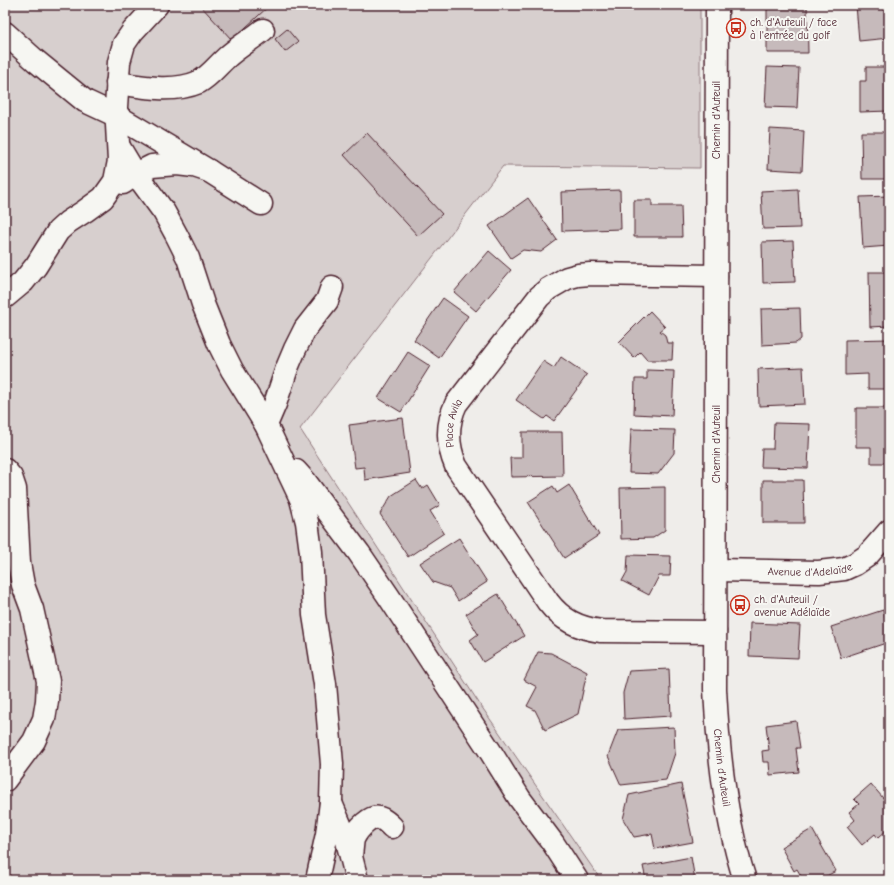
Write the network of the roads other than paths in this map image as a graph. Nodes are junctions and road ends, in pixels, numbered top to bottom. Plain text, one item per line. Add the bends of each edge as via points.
1 (157, 5) edge
2 (717, 5) edge
3 (263, 30) dead end
4 (5, 33) edge
5 (117, 83) junction
6 (117, 116) junction
7 (119, 147) junction
8 (209, 171) junction
9 (136, 174) junction
10 (103, 198) junction
11 (261, 204) dead end
12 (716, 276) junction
13 (332, 287) dead end
14 (5, 297) edge
15 (266, 425) junction
16 (280, 455) junction
17 (5, 470) edge
18 (889, 531) edge
19 (716, 570) junction
20 (715, 632) junction
21 (5, 780) edge
22 (331, 802) junction
23 (392, 827) dead end
24 (351, 855) junction
25 (317, 880) edge
26 (357, 880) edge
27 (577, 880) edge
28 (745, 880) edge

1 - 5 street via 124,44
2 - 12 street, Chemin d'Auteuil
3 - 5 street via 198,82 167,88
4 - 6 street via 85,101
5 - 6 street
6 - 7 street
6 - 8 street
7 - 9 street
7 - 10 street via 115,181
8 - 9 street via 194,166 162,164
8 - 11 street
9 - 10 street
9 - 15 street via 164,212 177,236 188,258 219,344
10 - 14 street via 58,231 36,266 23,282
12 - 19 street, Chemin d'Auteuil
12 - 20 street, Place Avila via 590,274 558,282 539,297 456,404 449,431 456,466 548,602 565,620 589,630 601,631
13 - 15 street via 327,301 305,329 295,348
15 - 16 street
16 - 22 street via 301,499 308,530 314,615 325,684 332,764
16 - 27 street via 305,481 359,553 520,799
17 - 21 street via 11,477 15,489 19,563 48,681 44,719 34,741
18 - 19 street, Avenue d'Adelaïde via 867,556 855,564 832,572
19 - 20 street, Chemin d'Auteuil
20 - 28 street, Chemin d'Auteuil via 716,708 724,775 732,830
22 - 24 street
22 - 25 street
23 - 24 street via 381,818 374,818 366,823 353,840
24 - 26 street

